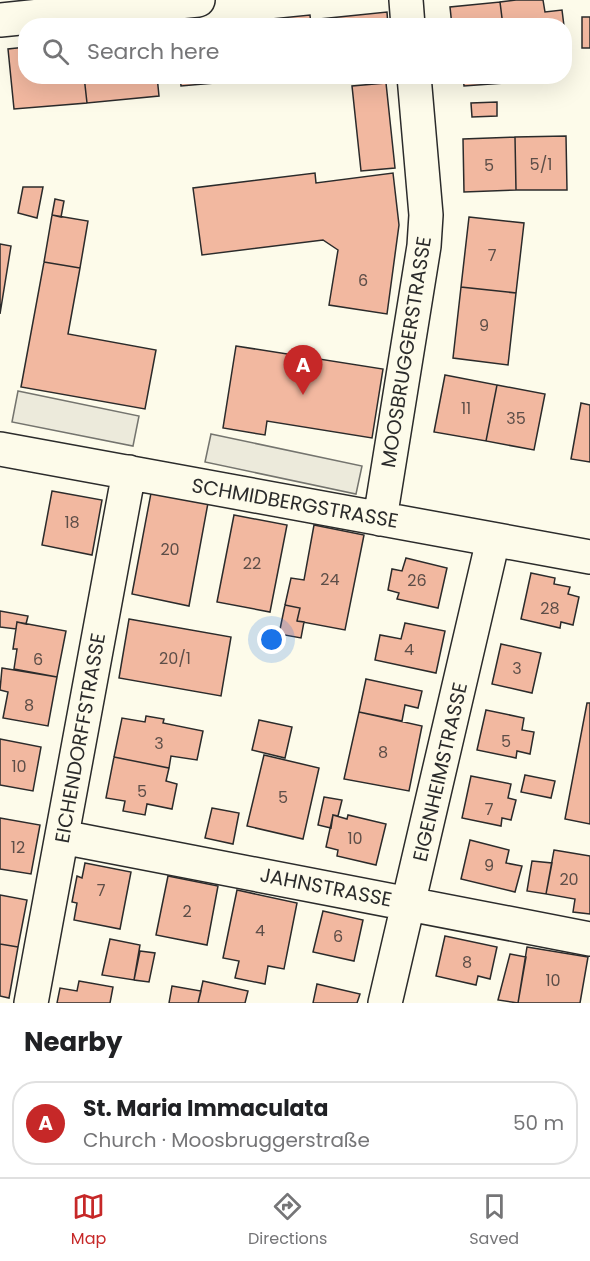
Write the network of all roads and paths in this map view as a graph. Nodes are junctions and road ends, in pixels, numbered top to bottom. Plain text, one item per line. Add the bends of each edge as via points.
1 (198, 0) edge
2 (406, 0) edge
3 (18, 18) edge
4 (20, 18) edge
5 (407, 18) edge
6 (0, 20) edge
7 (415, 84) edge
8 (0, 449) edge
9 (129, 472) junction
10 (380, 519) junction
11 (493, 540) junction
12 (590, 557) edge
13 (62, 837) junction
14 (410, 903) junction
15 (590, 939) edge
16 (31, 1003) edge
17 (385, 1003) edge

1 - 4 street
2 - 5 street
3 - 6 street
7 - 10 street, MOOSBRUGGERSTRASSE via 426,215 424,246
8 - 9 street, SCHMIDBERGSTRASSE
9 - 10 street, SCHMIDBERGSTRASSE
9 - 13 street, EICHENDORFFSTRASSE
10 - 11 street, SCHMIDBERGSTRASSE
11 - 12 street, SCHMIDBERGSTRASSE
11 - 14 street, EIGENHEIMSTRASSE
13 - 14 street, JAHNSTRASSE
13 - 16 street, EICHENDORFFSTRASSE
14 - 15 street, JAHNSTRASSE
14 - 17 street, EIGENHEIMSTRASSE

